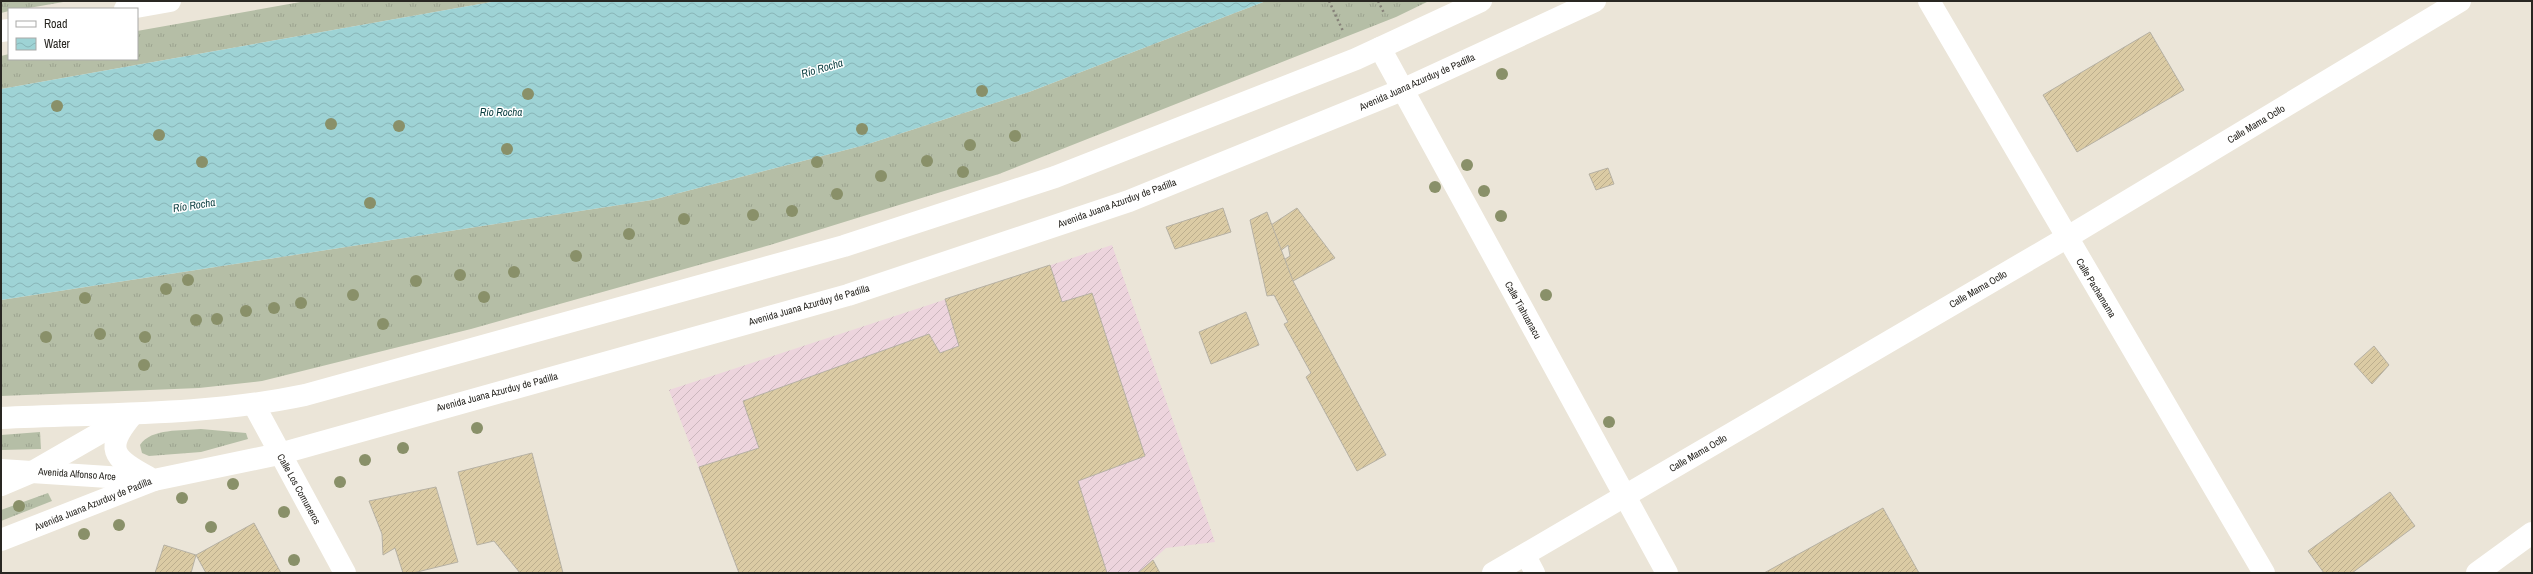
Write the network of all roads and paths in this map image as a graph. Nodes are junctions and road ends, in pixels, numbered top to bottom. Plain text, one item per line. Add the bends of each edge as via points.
1 (170, 1) edge
2 (1329, 1) edge
3 (1378, 1) edge
4 (1481, 1) edge
5 (1595, 1) edge
6 (1929, 1) edge
7 (2460, 1) edge
8 (131, 8) edge
9 (1388, 20) dead end
10 (1345, 37) dead end
11 (1380, 48) junction
12 (1402, 90) junction
13 (2066, 238) junction
14 (254, 405) junction
15 (132, 414) junction
16 (1, 418) edge
17 (279, 454) junction
18 (1, 470) edge
19 (34, 471) junction
20 (154, 480) junction
21 (1, 485) edge
22 (1625, 496) junction
23 (2532, 533) edge
24 (1, 540) edge
25 (1525, 554) junction
26 (345, 573) edge
27 (1493, 573) edge
28 (1535, 573) edge
29 (1667, 573) edge
30 (2264, 573) edge
31 (2477, 573) edge

1 - 8 main road
2 - 10 path
3 - 9 path
4 - 11 main road
5 - 12 main road, Avenida Juana Azurduy de Padilla
6 - 13 main road, Calle Pachamama
7 - 13 main road, Calle Mama Ocllo
11 - 12 main road, Calle Tiahuanacu
11 - 14 main road via 1055,177 844,246 305,395
12 - 17 main road, Avenida Juana Azurduy de Padilla via 1128,201 848,295
12 - 22 main road, Calle Tiahuanacu
13 - 22 main road, Calle Mama Ocllo
13 - 30 main road, Calle Pachamama
14 - 15 main road
14 - 17 main road, Calle Los Comuneros
15 - 16 main road
15 - 19 main road
15 - 20 main road via 118,431 115,445 118,457 126,465
17 - 20 main road, Avenida Juana Azurduy de Padilla
17 - 26 main road, Calle Los Comuneros
18 - 19 main road, Avenida Alfonso Arce
19 - 20 main road, Avenida Alfonso Arce
19 - 21 main road
20 - 24 main road, Avenida Juana Azurduy de Padilla
22 - 25 main road, Calle Mama Ocllo
22 - 29 main road, Calle Tiahuanacu
23 - 31 main road
25 - 27 main road, Calle Mama Ocllo
25 - 28 lane

